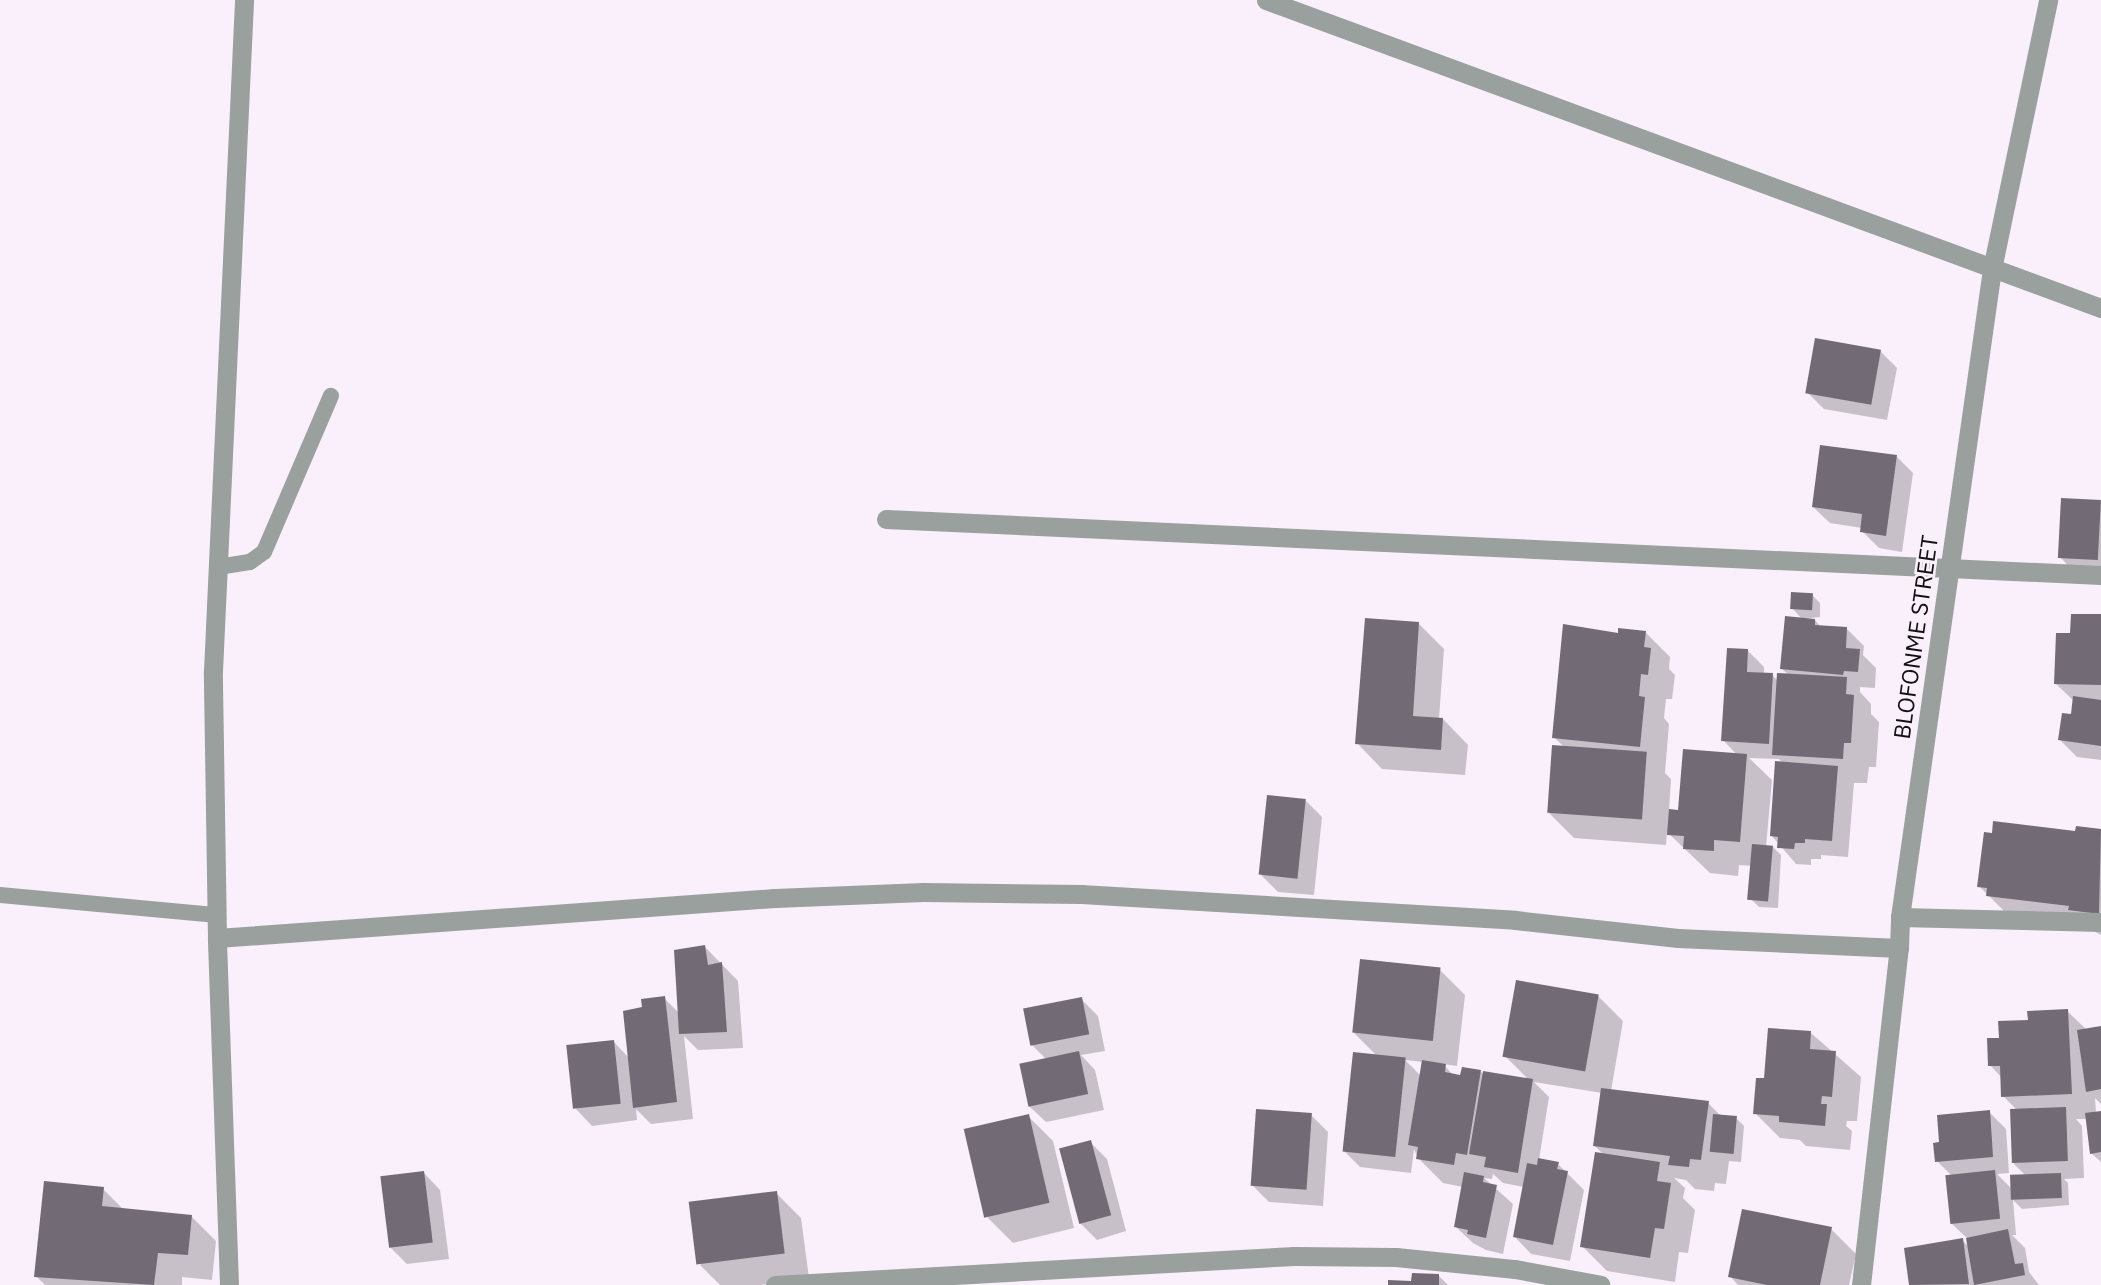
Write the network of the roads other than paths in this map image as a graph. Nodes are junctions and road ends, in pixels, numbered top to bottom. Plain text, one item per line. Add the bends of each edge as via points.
1 (244, 0) edge
2 (1266, 0) edge
3 (2048, 0) edge
4 (1992, 269) junction
5 (2101, 308) edge
6 (331, 396) dead end
7 (886, 519) dead end
8 (1950, 566) junction
9 (218, 567) junction
10 (2101, 575) edge
11 (0, 895) edge
12 (217, 915) junction
13 (1900, 917) junction
14 (2101, 922) edge
15 (216, 938) junction
16 (1899, 948) junction
17 (229, 1285) edge
18 (775, 1285) edge
19 (1601, 1285) edge
20 (1861, 1285) edge

1 - 9 street
2 - 4 street
3 - 4 street, BLOFONME STREET
4 - 5 street
4 - 8 street, BLOFONME STREET
6 - 9 lane via 264,552 250,562
7 - 8 street
8 - 10 street
8 - 13 street, BLOFONME STREET
9 - 12 street via 213,671
11 - 12 lane
12 - 15 street
13 - 14 street
13 - 16 street, BLOFONME STREET
15 - 16 street via 775,898 923,892 1094,895 1515,920 1678,938
15 - 17 street
16 - 20 street, BLOFONME STREET
18 - 19 street via 1294,1256 1409,1258 1515,1269

